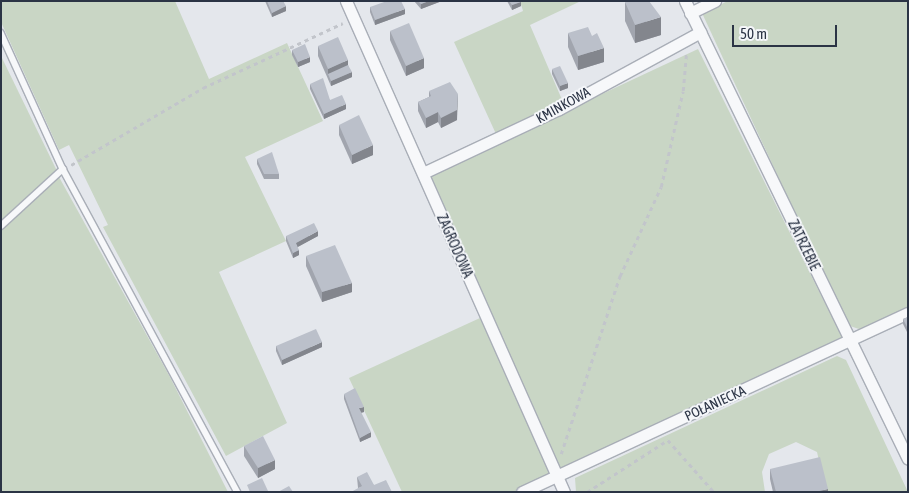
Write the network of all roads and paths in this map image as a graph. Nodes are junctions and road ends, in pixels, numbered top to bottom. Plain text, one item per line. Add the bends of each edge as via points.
1 (346, 1) edge
2 (685, 1) edge
3 (715, 1) edge
4 (690, 13) junction
5 (354, 19) junction
6 (700, 32) junction
7 (1, 33) edge
8 (688, 40) junction
9 (63, 169) junction
10 (423, 173) junction
11 (1, 226) edge
12 (908, 313) edge
13 (850, 341) junction
14 (908, 459) edge
15 (556, 475) junction
16 (238, 492) edge
17 (522, 492) edge
18 (564, 492) edge
19 (587, 492) edge
20 (714, 492) edge

1 - 5 street, ZAGRODOWA
2 - 4 street, ZATRZEBIE
3 - 4 street
4 - 6 street, ZATRZEBIE
5 - 9 path via 203,88
5 - 10 street, ZAGRODOWA
6 - 8 street, KMINKOWA
6 - 13 street, ZATRZEBIE
7 - 9 lane
8 - 10 street, KMINKOWA via 559,109
8 - 15 path via 683,91 661,186 620,276 565,436
9 - 11 lane
9 - 16 lane
10 - 15 street, ZAGRODOWA
12 - 13 street, POŁANIECKA
13 - 14 street, ZATRZEBIE
13 - 15 street, POŁANIECKA
15 - 17 street, POŁANIECKA
15 - 18 street, ZAGRODOWA
19 - 20 path via 668,440

